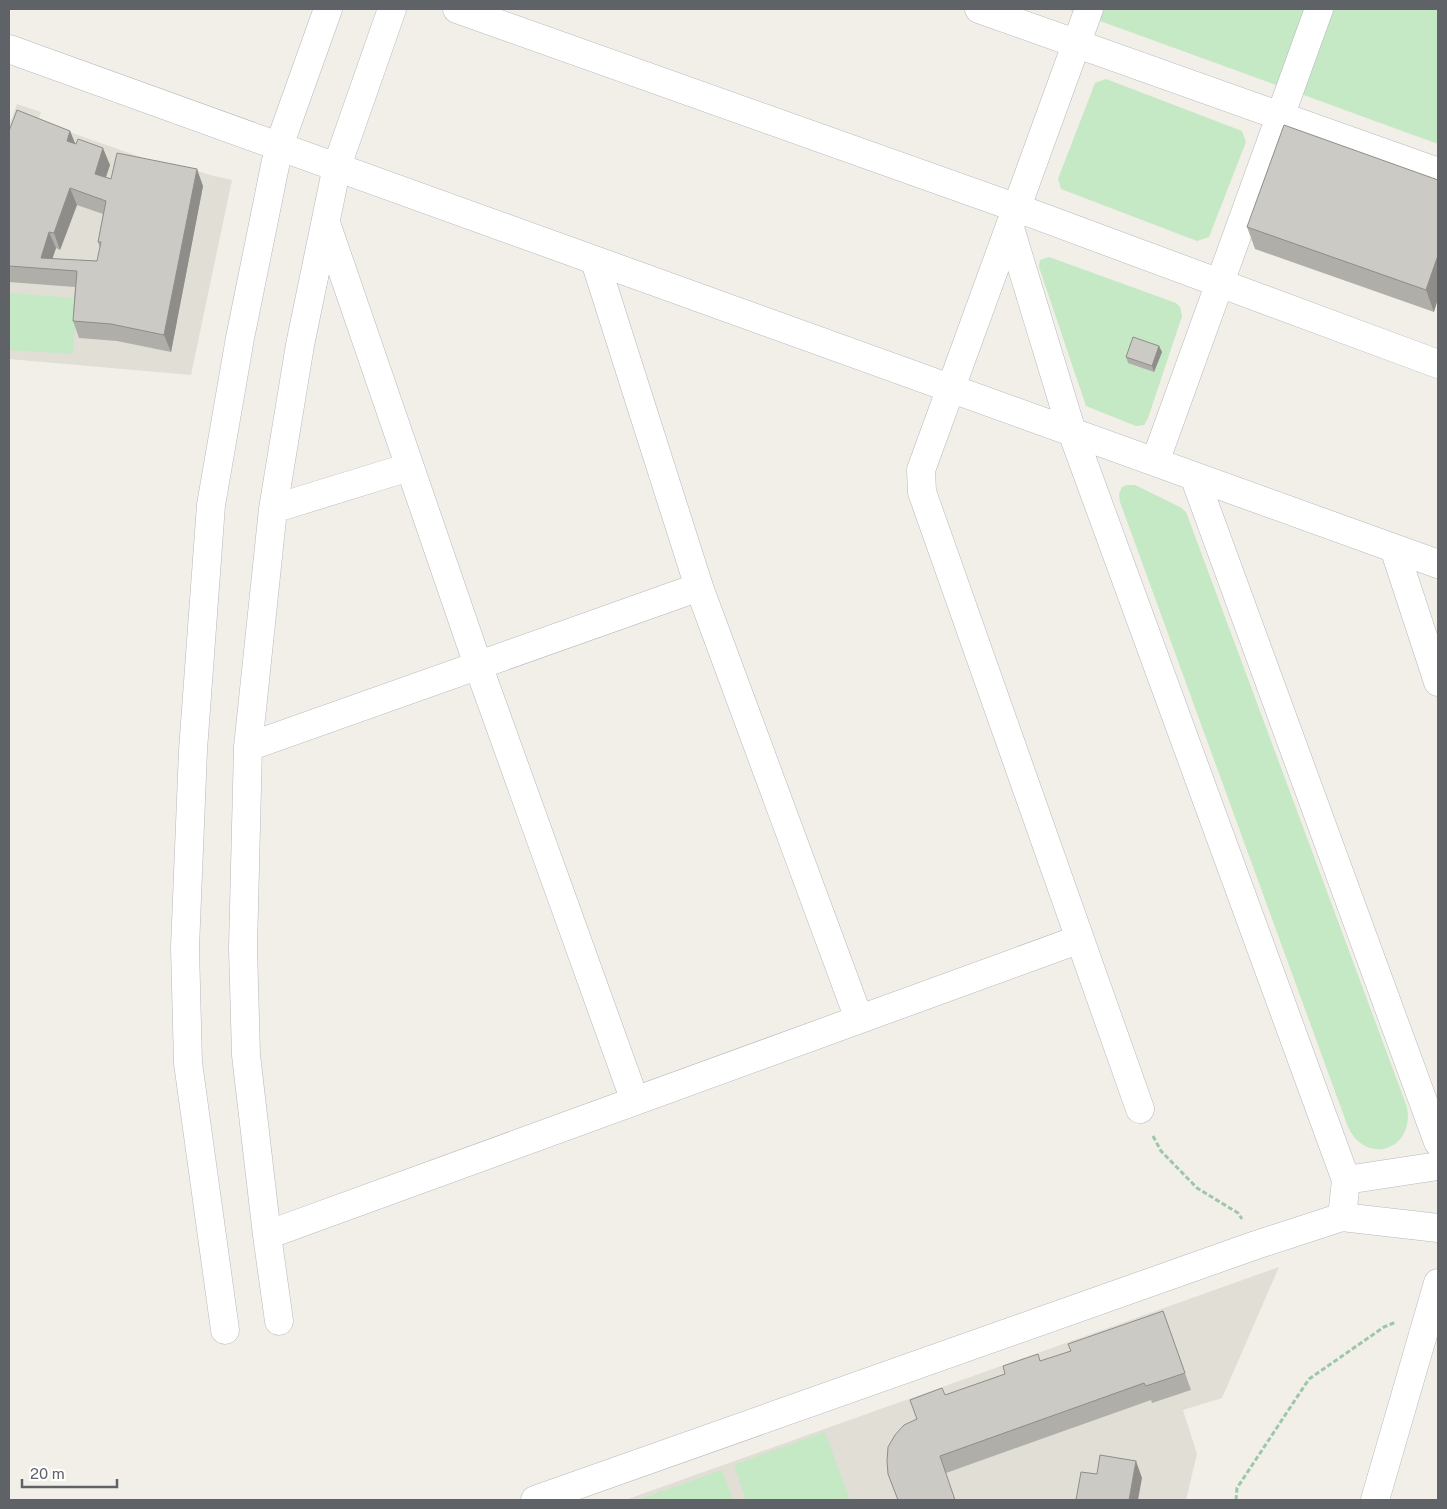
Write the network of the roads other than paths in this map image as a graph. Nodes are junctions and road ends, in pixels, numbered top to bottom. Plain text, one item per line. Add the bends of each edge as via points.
1 (328, 9) edge
2 (392, 9) edge
3 (457, 9) edge
4 (979, 9) edge
5 (1089, 9) edge
6 (1319, 9) edge
7 (1077, 44) junction
8 (9, 49) edge
9 (1280, 116) junction
10 (279, 146) junction
11 (337, 166) junction
12 (1438, 172) edge
13 (1013, 218) junction
14 (326, 222) junction
15 (595, 261) junction
16 (1220, 284) junction
17 (1438, 364) edge
18 (952, 389) junction
19 (1072, 432) junction
20 (1155, 462) junction
21 (409, 467) junction
22 (1194, 476) junction
23 (273, 510) junction
24 (1394, 548) junction
25 (1438, 564) edge
26 (699, 587) junction
27 (478, 665) junction
28 (1438, 682) edge
29 (248, 747) junction
30 (1080, 939) junction
31 (859, 1019) junction
32 (635, 1101) junction
33 (1140, 1109) road end
34 (1438, 1142) edge
35 (1438, 1166) edge
36 (1346, 1180) junction
37 (1342, 1217) junction
38 (1438, 1228) edge
39 (267, 1235) junction
40 (1435, 1296) edge
41 (279, 1321) dead end
42 (225, 1330) dead end
43 (535, 1500) edge
44 (1375, 1500) edge

1 - 10 street
2 - 11 street
3 - 13 street
4 - 7 street
5 - 7 street
6 - 9 street
7 - 9 street
7 - 13 street
8 - 10 street
9 - 12 street
9 - 16 street
10 - 11 street
10 - 42 street via 240,338 211,505 193,750 185,948 188,1064
11 - 14 street
11 - 15 street
13 - 16 street
13 - 18 street
13 - 19 street
14 - 21 street
14 - 23 street via 300,345
15 - 18 street
15 - 26 street
16 - 17 street
16 - 20 street
18 - 19 street
18 - 30 street via 921,470 922,492
19 - 20 street
19 - 36 street
20 - 22 street
21 - 23 street
21 - 27 street
22 - 24 street
22 - 34 street
23 - 29 street
24 - 25 street
24 - 28 street
26 - 27 street
26 - 31 street
27 - 29 street
27 - 32 street
29 - 39 street via 243,948 246,1055
30 - 31 street
30 - 33 street
31 - 32 street
32 - 39 street
35 - 36 street
36 - 37 street
37 - 38 street
37 - 43 street
39 - 41 street
40 - 44 street

